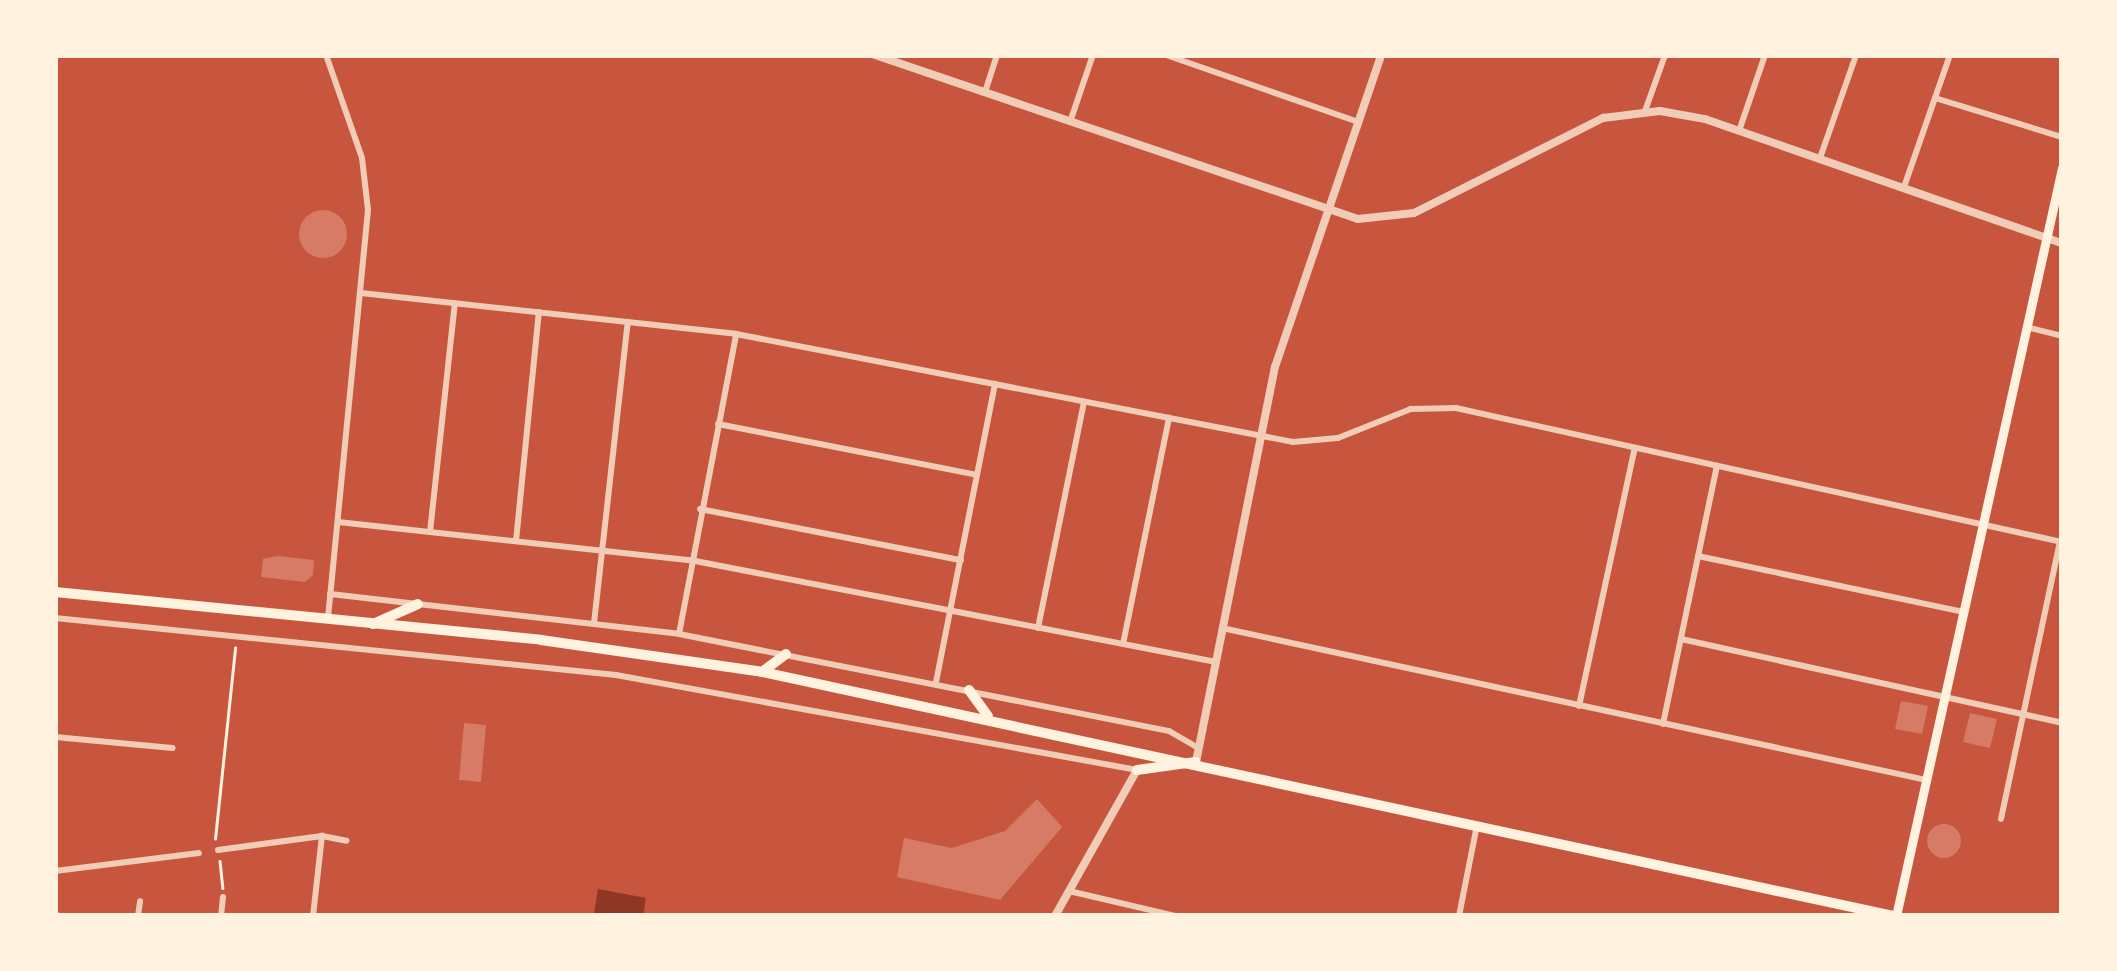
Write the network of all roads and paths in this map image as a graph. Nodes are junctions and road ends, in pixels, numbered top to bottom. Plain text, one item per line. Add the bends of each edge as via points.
1 (326, 55) edge
2 (876, 55) edge
3 (998, 55) edge
4 (1093, 55) edge
5 (1166, 55) edge
6 (1381, 55) edge
7 (1665, 55) edge
8 (1765, 55) edge
9 (1856, 55) edge
10 (1950, 55) edge
11 (904, 60) edge
12 (984, 92) junction
13 (1935, 98) junction
14 (1645, 111) junction
15 (1070, 122) junction
16 (1358, 122) junction
17 (1740, 131) junction
18 (2062, 138) edge
19 (1820, 158) junction
20 (2062, 168) edge
21 (1904, 188) junction
22 (1327, 211) junction
23 (2046, 238) junction
24 (2062, 243) edge
25 (361, 293) junction
26 (455, 303) junction
27 (539, 312) junction
28 (628, 322) junction
29 (2026, 327) junction
30 (736, 334) junction
31 (2062, 336) edge
32 (996, 384) junction
33 (1084, 402) junction
34 (1168, 418) junction
35 (718, 424) junction
36 (1260, 436) junction
37 (1635, 448) junction
38 (1716, 466) junction
39 (977, 476) junction
40 (700, 509) junction
41 (338, 522) junction
42 (1982, 525) junction
43 (430, 532) junction
44 (516, 541) junction
45 (2061, 542) edge
46 (602, 550) junction
47 (1698, 556) junction
48 (690, 560) junction
49 (960, 560) junction
50 (55, 592) edge
51 (330, 594) junction
52 (418, 604) junction
53 (950, 610) junction
54 (1963, 612) junction
55 (55, 618) edge
56 (328, 619) junction
57 (594, 623) junction
58 (373, 624) junction
59 (1038, 628) junction
60 (1222, 628) junction
61 (680, 634) junction
62 (236, 636) junction
63 (1681, 639) junction
64 (1123, 644) junction
65 (786, 654) junction
66 (1216, 662) junction
67 (762, 672) junction
68 (936, 683) junction
69 (969, 690) junction
70 (1945, 697) junction
71 (1579, 706) junction
72 (2024, 714) junction
73 (988, 716) junction
74 (2062, 722) edge
75 (1663, 724) junction
76 (55, 737) edge
77 (172, 748) dead end
78 (1199, 748) junction
79 (1196, 762) junction
80 (1137, 770) junction
81 (1926, 780) junction
82 (2001, 819) dead end
83 (1478, 824) junction
84 (322, 836) junction
85 (347, 841) dead end
86 (218, 850) junction
87 (199, 853) dead end
88 (55, 871) edge
89 (1068, 891) junction
90 (223, 897) joint
91 (140, 901) dead end
92 (138, 916) edge
93 (220, 916) edge
94 (313, 916) edge
95 (1054, 916) edge
96 (1176, 916) edge
97 (1459, 916) edge
98 (1894, 916) edge

1 - 25 street via 365,178
2 - 11 street
3 - 12 street
4 - 15 street
5 - 16 street
6 - 16 street
7 - 14 street
8 - 17 street
9 - 19 street
10 - 13 street
11 - 12 street
12 - 15 street
13 - 18 street
13 - 21 street
14 - 17 street via 1690,115
14 - 22 street via 1594,122 1414,213 1378,220
15 - 22 street
16 - 22 street
17 - 19 street
19 - 21 street
20 - 23 main road
21 - 23 street
22 - 36 street via 1281,347
23 - 24 street
23 - 29 main road
25 - 26 street
25 - 41 street
26 - 27 street
26 - 43 street
27 - 28 street
27 - 44 street
28 - 30 street
28 - 46 street
29 - 31 street
29 - 42 main road
30 - 32 street
30 - 35 street
32 - 33 street
32 - 39 street
33 - 34 street
33 - 59 street
34 - 36 street
34 - 64 street
35 - 39 street
35 - 40 street
36 - 37 street via 1327,441 1400,412 1444,407
36 - 60 street
37 - 38 street
37 - 71 street
38 - 42 street
38 - 47 street
39 - 49 street
40 - 48 street
40 - 49 street
41 - 43 street
41 - 51 street
42 - 45 street
42 - 54 main road
43 - 44 street
44 - 46 street
45 - 72 street
46 - 48 street
46 - 57 street
47 - 54 street
47 - 63 street
48 - 53 street
48 - 61 street
49 - 53 street
50 - 56 main road
51 - 52 street
51 - 56 street
52 - 57 street
52 - 58 main road
53 - 59 street
53 - 68 street
54 - 70 main road
55 - 62 street
56 - 58 main road
57 - 61 street
58 - 67 main road via 602,647
59 - 64 street
60 - 66 street
60 - 71 street
61 - 65 street
62 - 80 street via 660,682
62 - 86 path via 214,835
63 - 70 street
63 - 75 street
64 - 66 street
65 - 67 main road
65 - 68 street
66 - 78 street
67 - 73 main road
68 - 69 street
69 - 73 main road
69 - 78 street via 1169,731
70 - 72 street
70 - 81 main road
71 - 75 street
72 - 74 street
72 - 82 street
73 - 79 main road
75 - 81 street
76 - 77 street
78 - 79 street
79 - 80 main road
79 - 83 main road
80 - 89 street
81 - 98 main road
83 - 97 street
83 - 98 main road
84 - 85 street
84 - 86 street
84 - 94 street
86 - 90 path
87 - 88 street
89 - 95 street
89 - 96 street
90 - 93 street
91 - 92 street

